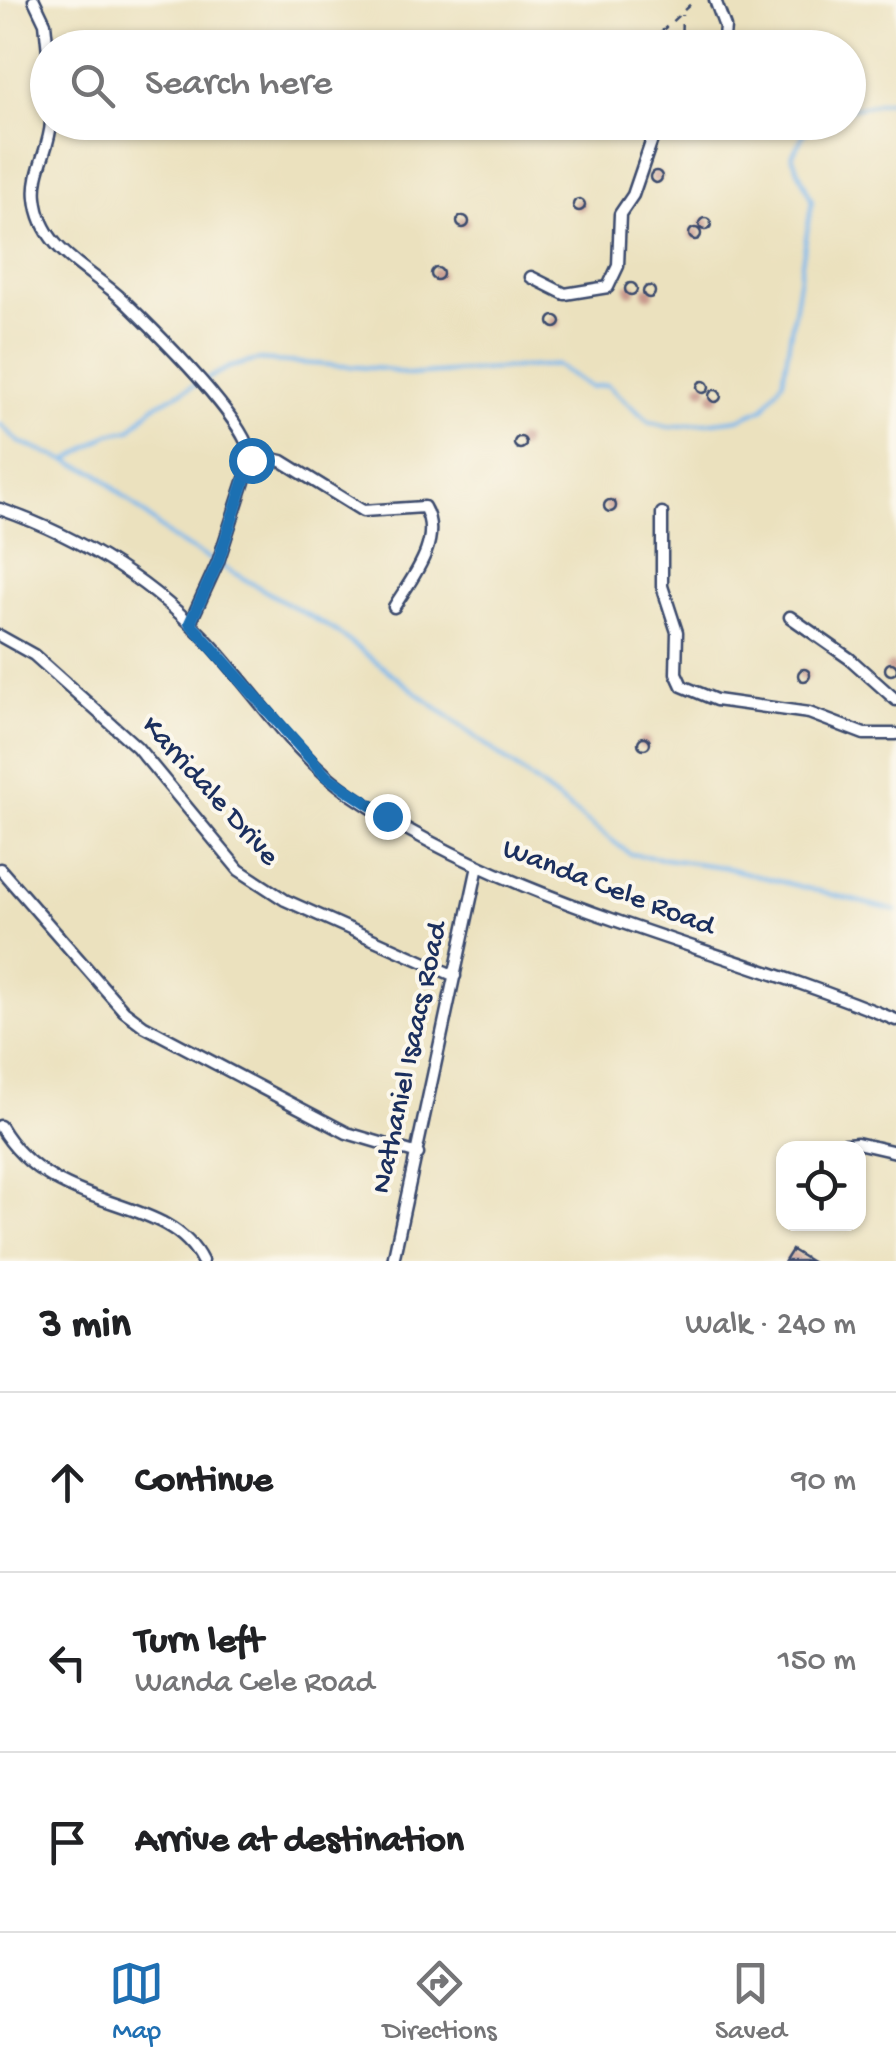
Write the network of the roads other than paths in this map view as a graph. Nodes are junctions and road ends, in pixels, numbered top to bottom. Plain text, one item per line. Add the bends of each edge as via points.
1 (34, 0) edge
2 (716, 0) edge
3 (46, 30) edge
4 (725, 30) edge
5 (46, 140) edge
6 (652, 140) edge
7 (531, 277) dead end
8 (251, 454) junction
9 (0, 509) edge
10 (662, 512) dead end
11 (394, 607) dead end
12 (790, 618) dead end
13 (190, 623) junction
14 (0, 636) edge
15 (896, 700) edge
16 (896, 734) edge
17 (478, 866) junction
18 (0, 869) edge
19 (454, 976) junction
20 (896, 1020) edge
21 (0, 1126) edge
22 (866, 1145) edge
23 (896, 1152) edge
24 (418, 1154) junction
25 (202, 1261) edge
26 (392, 1261) edge

1 - 3 street
2 - 4 street
5 - 8 street via 36,198 54,242 126,302 223,403
6 - 7 street via 620,214 618,266 608,287 565,294
8 - 11 street via 282,461 363,511 424,507 430,539
8 - 13 street via 218,562
9 - 13 street, Wanda Cele Road via 78,540 125,568
10 - 16 street via 662,586 677,632 682,686 716,700 809,713 864,734
12 - 15 street
13 - 17 street, Wanda Cele Road via 326,776
14 - 19 street, Karridale Drive via 34,656 136,747 239,870 285,900
17 - 19 street, Nathaniel Isaacs Road
17 - 20 street, Wanda Cele Road via 539,896
18 - 24 street via 144,1026 347,1133
19 - 24 street, Nathaniel Isaacs Road
21 - 25 street via 45,1177 182,1232
22 - 23 street
24 - 26 street, Nathaniel Isaacs Road

